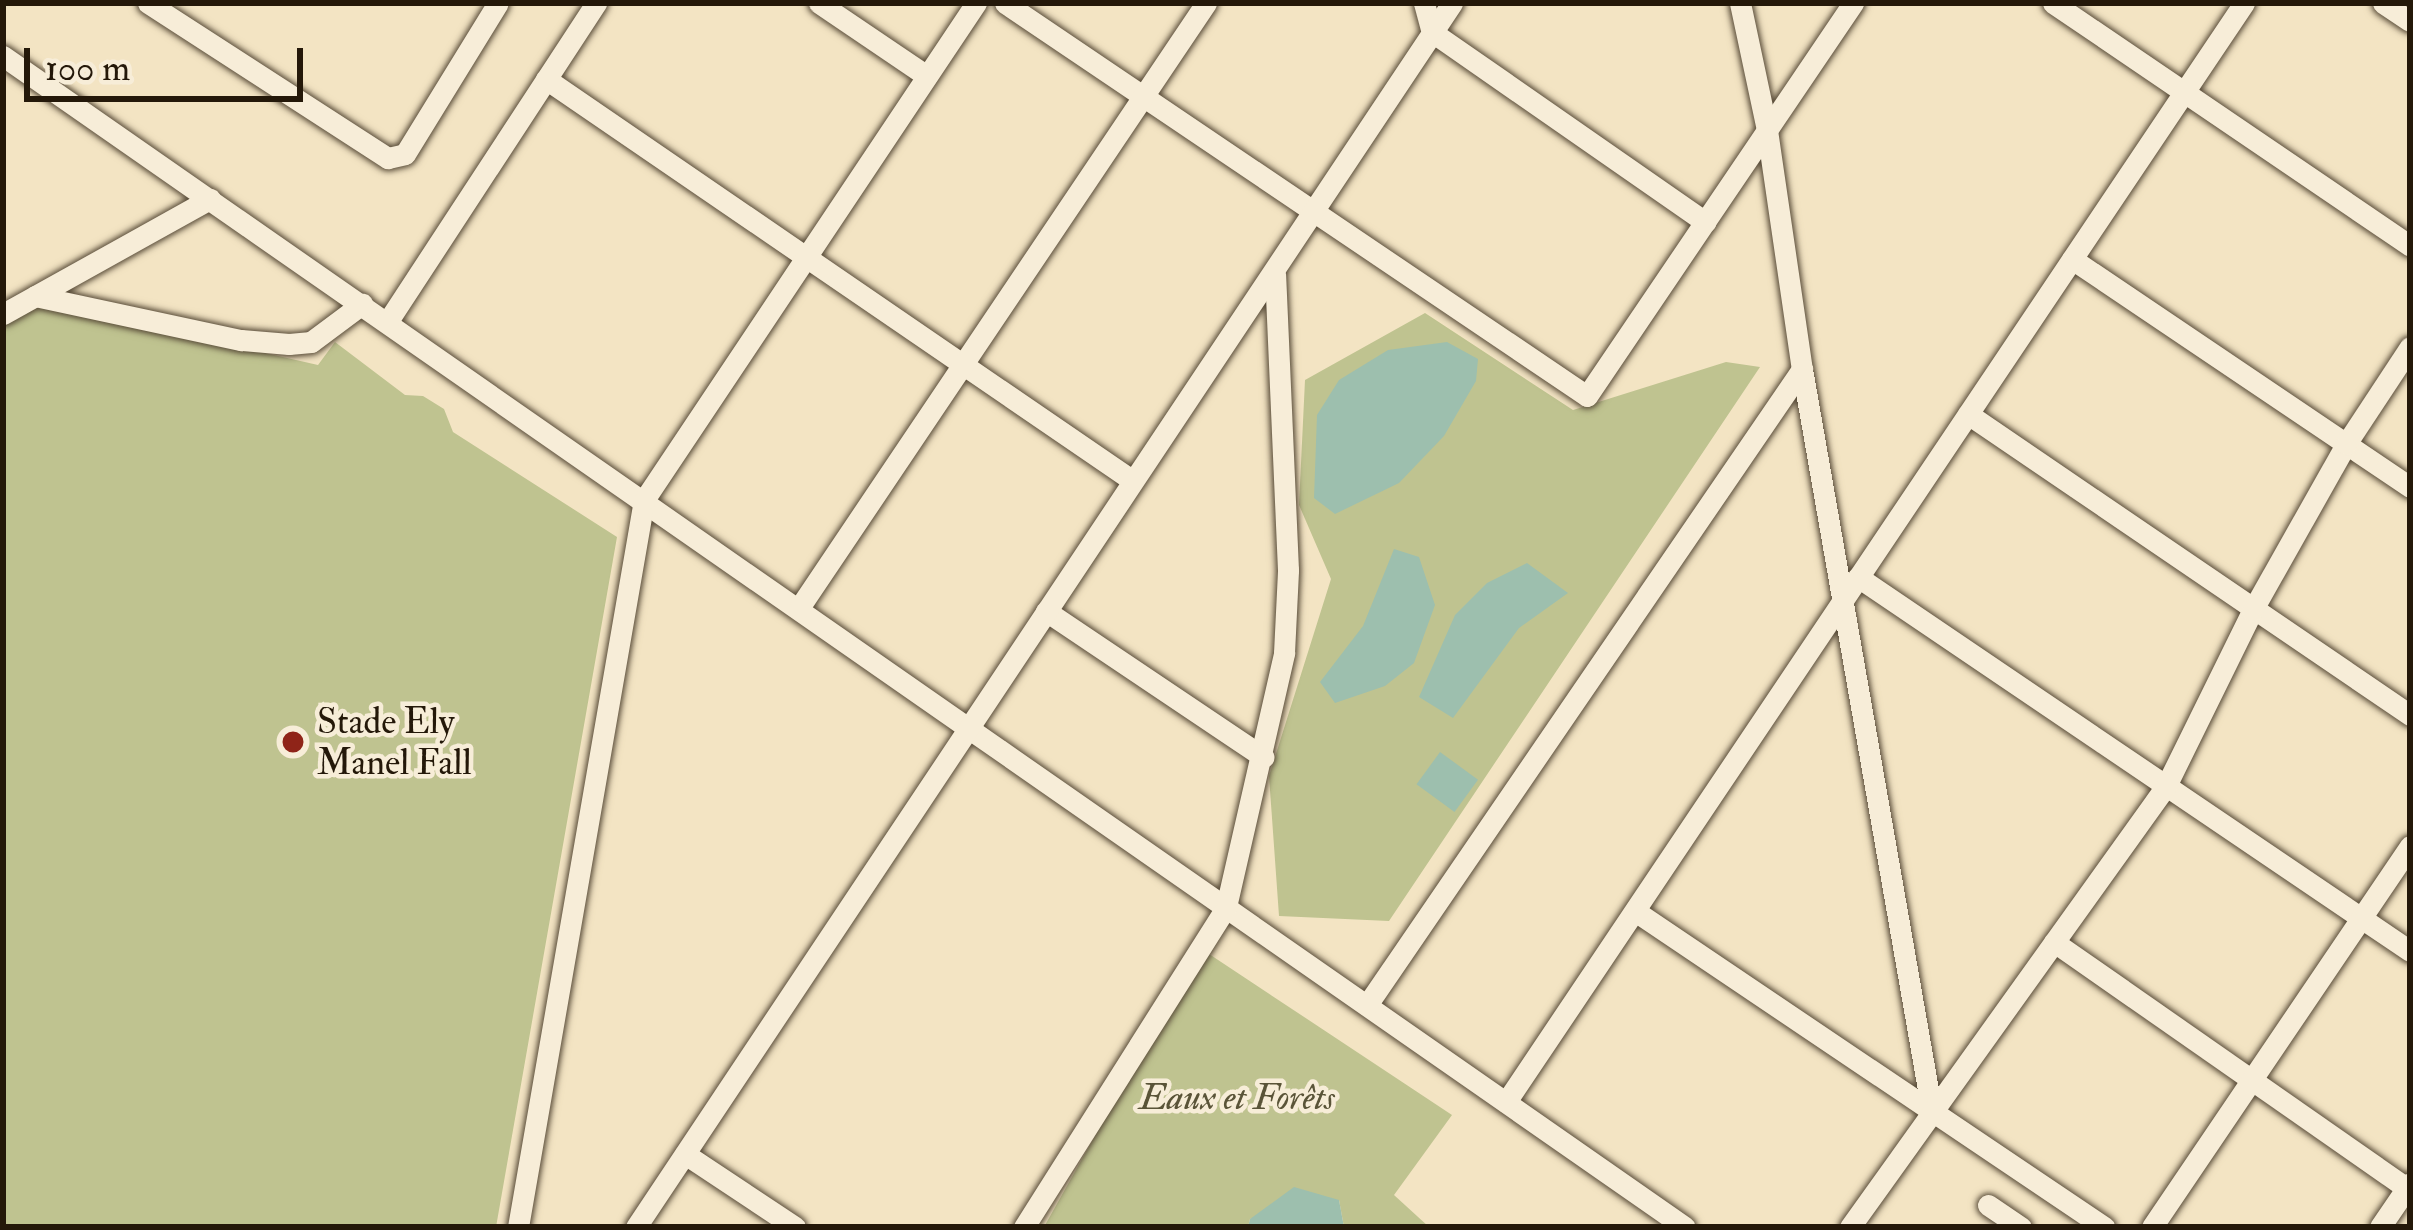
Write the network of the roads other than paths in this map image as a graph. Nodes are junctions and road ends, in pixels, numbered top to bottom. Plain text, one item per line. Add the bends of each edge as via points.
1 (148, 3) edge
2 (596, 3) edge
3 (819, 3) edge
4 (976, 3) edge
5 (1005, 3) edge
6 (1206, 3) edge
7 (1424, 3) edge
8 (1452, 3) edge
9 (1740, 3) edge
10 (1852, 3) edge
11 (2053, 3) edge
12 (2244, 3) edge
13 (2384, 3) edge
14 (488, 6) edge
15 (2410, 21) edge
16 (1432, 32) junction
17 (3, 56) edge
18 (927, 76) junction
19 (546, 79) junction
20 (2184, 92) junction
21 (1143, 97) junction
22 (1767, 130) junction
23 (210, 199) junction
24 (1313, 212) junction
25 (1705, 222) junction
26 (2410, 246) edge
27 (807, 256) junction
28 (2072, 260) junction
29 (1275, 273) junction
30 (35, 296) junction
31 (362, 304) junction
32 (3, 314) edge
33 (388, 321) junction
34 (2410, 347) edge
35 (961, 366) junction
36 (1802, 368) junction
37 (1968, 414) junction
38 (2345, 444) junction
39 (1133, 482) junction
40 (2410, 487) edge
41 (644, 500) junction
42 (1858, 577) junction
43 (1843, 601) junction
44 (799, 608) junction
45 (1046, 611) junction
46 (2252, 611) junction
47 (2410, 715) edge
48 (969, 727) junction
49 (1263, 757) junction
50 (2166, 786) junction
51 (2410, 846) edge
52 (1226, 907) junction
53 (1635, 911) junction
54 (2361, 918) junction
55 (2054, 942) junction
56 (2410, 951) edge
57 (1367, 1005) junction
58 (2250, 1082) junction
59 (1506, 1102) junction
60 (1932, 1112) junction
61 (685, 1154) junction
62 (2409, 1187) edge
63 (1988, 1205) dead end
64 (518, 1227) edge
65 (636, 1227) edge
66 (795, 1227) edge
67 (1024, 1227) edge
68 (1685, 1227) edge
69 (1850, 1227) edge
70 (2021, 1227) edge
71 (2104, 1227) edge
72 (2152, 1227) edge
73 (2380, 1227) edge

1 - 14 street via 388,158 405,154
2 - 19 street
3 - 18 street
4 - 18 street
5 - 21 street
6 - 21 street
7 - 16 street
8 - 16 street
9 - 22 street
10 - 22 street
11 - 20 street
12 - 20 street
13 - 15 street
16 - 24 street
16 - 25 street
17 - 23 street
18 - 27 street
19 - 27 street
19 - 33 street
20 - 26 street
20 - 28 street
21 - 24 street
21 - 35 street
22 - 25 street
22 - 36 street
23 - 30 street
23 - 31 street
24 - 25 street via 1587,397
24 - 29 street
27 - 35 street
27 - 41 street
28 - 37 street
28 - 38 street
29 - 39 street
29 - 49 street via 1288,570 1284,653
30 - 31 street via 289,344 311,341
30 - 32 street
31 - 33 street
33 - 41 street
34 - 38 street
35 - 39 street
35 - 44 street
36 - 43 street
36 - 57 street
37 - 42 street
37 - 46 street
38 - 40 street
38 - 46 street
39 - 45 street
41 - 44 street
41 - 64 street
42 - 43 street
42 - 50 street
43 - 53 street
43 - 60 street
44 - 48 street
45 - 48 street
45 - 49 street
46 - 47 street
46 - 50 street
48 - 52 street
48 - 61 street
49 - 52 street
50 - 54 street
50 - 55 street
51 - 54 street
52 - 57 street
52 - 67 street
53 - 59 street
53 - 60 street
54 - 56 street
54 - 58 street
55 - 58 street
55 - 60 street
57 - 59 street
58 - 62 street
58 - 72 street
59 - 68 street
60 - 69 street
60 - 71 street
61 - 65 street
61 - 66 street
62 - 73 street
63 - 70 street

